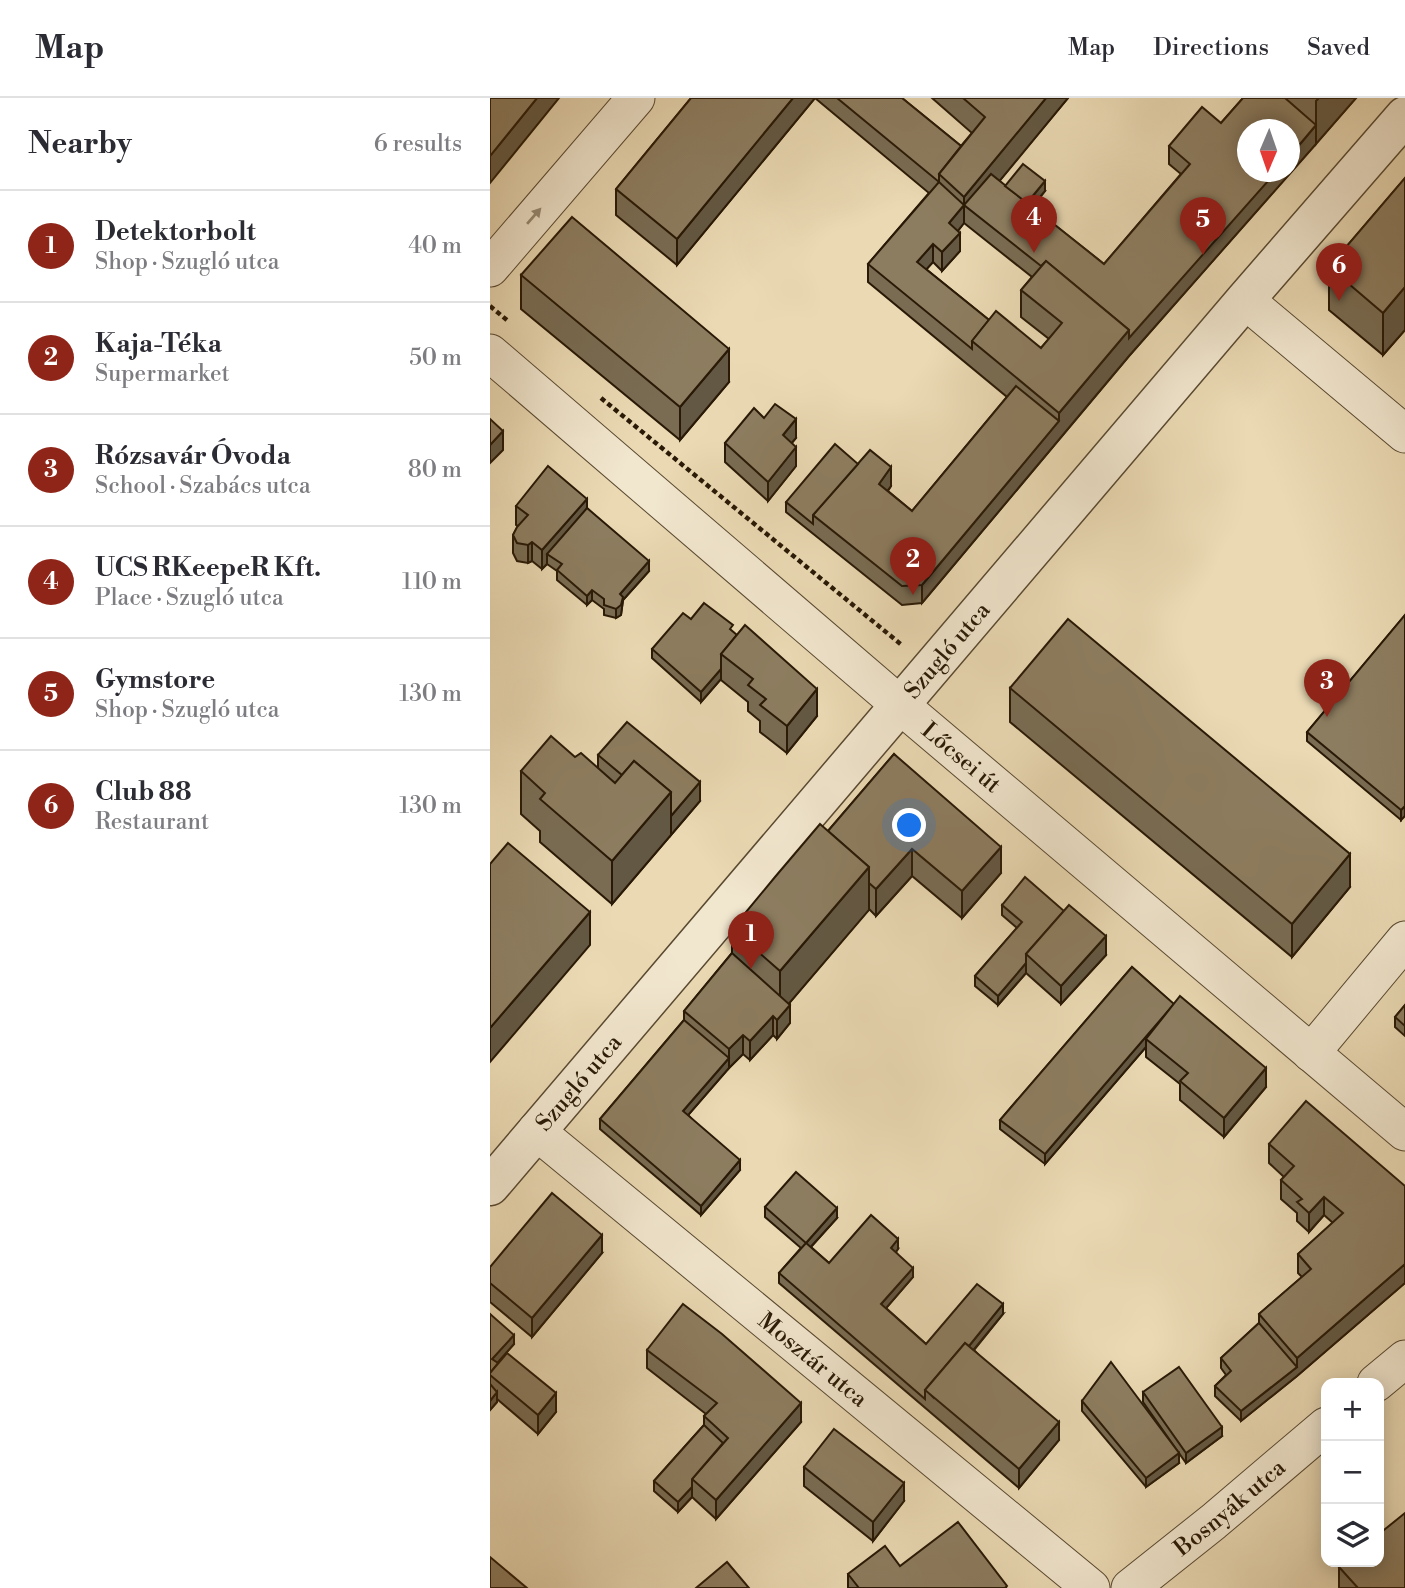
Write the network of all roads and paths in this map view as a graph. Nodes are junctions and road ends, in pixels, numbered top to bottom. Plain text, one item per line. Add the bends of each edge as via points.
1 (636, 98) edge
2 (1405, 116) edge
3 (490, 268) edge
4 (1245, 300) junction
5 (490, 306) edge
6 (511, 323) dead end
7 (490, 353) edge
8 (597, 394) dead end
9 (1405, 434) edge
10 (906, 649) dead end
11 (900, 705) junction
12 (1405, 940) edge
13 (1311, 1053) junction
14 (536, 1131) junction
15 (1405, 1132) edge
16 (490, 1186) edge
17 (1405, 1359) edge
18 (1382, 1378) edge
19 (1321, 1430) edge
20 (1091, 1588) edge
21 (1130, 1588) edge

3 -> 1 street
2 - 4 street, Szugló utca
4 - 9 street
4 - 11 street, Szugló utca
5 - 6 path
7 - 11 street, Lőcsei út
8 - 10 path
11 - 13 street, Lőcsei út
11 - 14 street, Szugló utca
12 - 13 street
13 - 15 street, Lőcsei út
14 - 16 street, Szugló utca
14 - 20 street, Mosztár utca
17 - 18 street
19 - 21 street, Bosnyák utca

